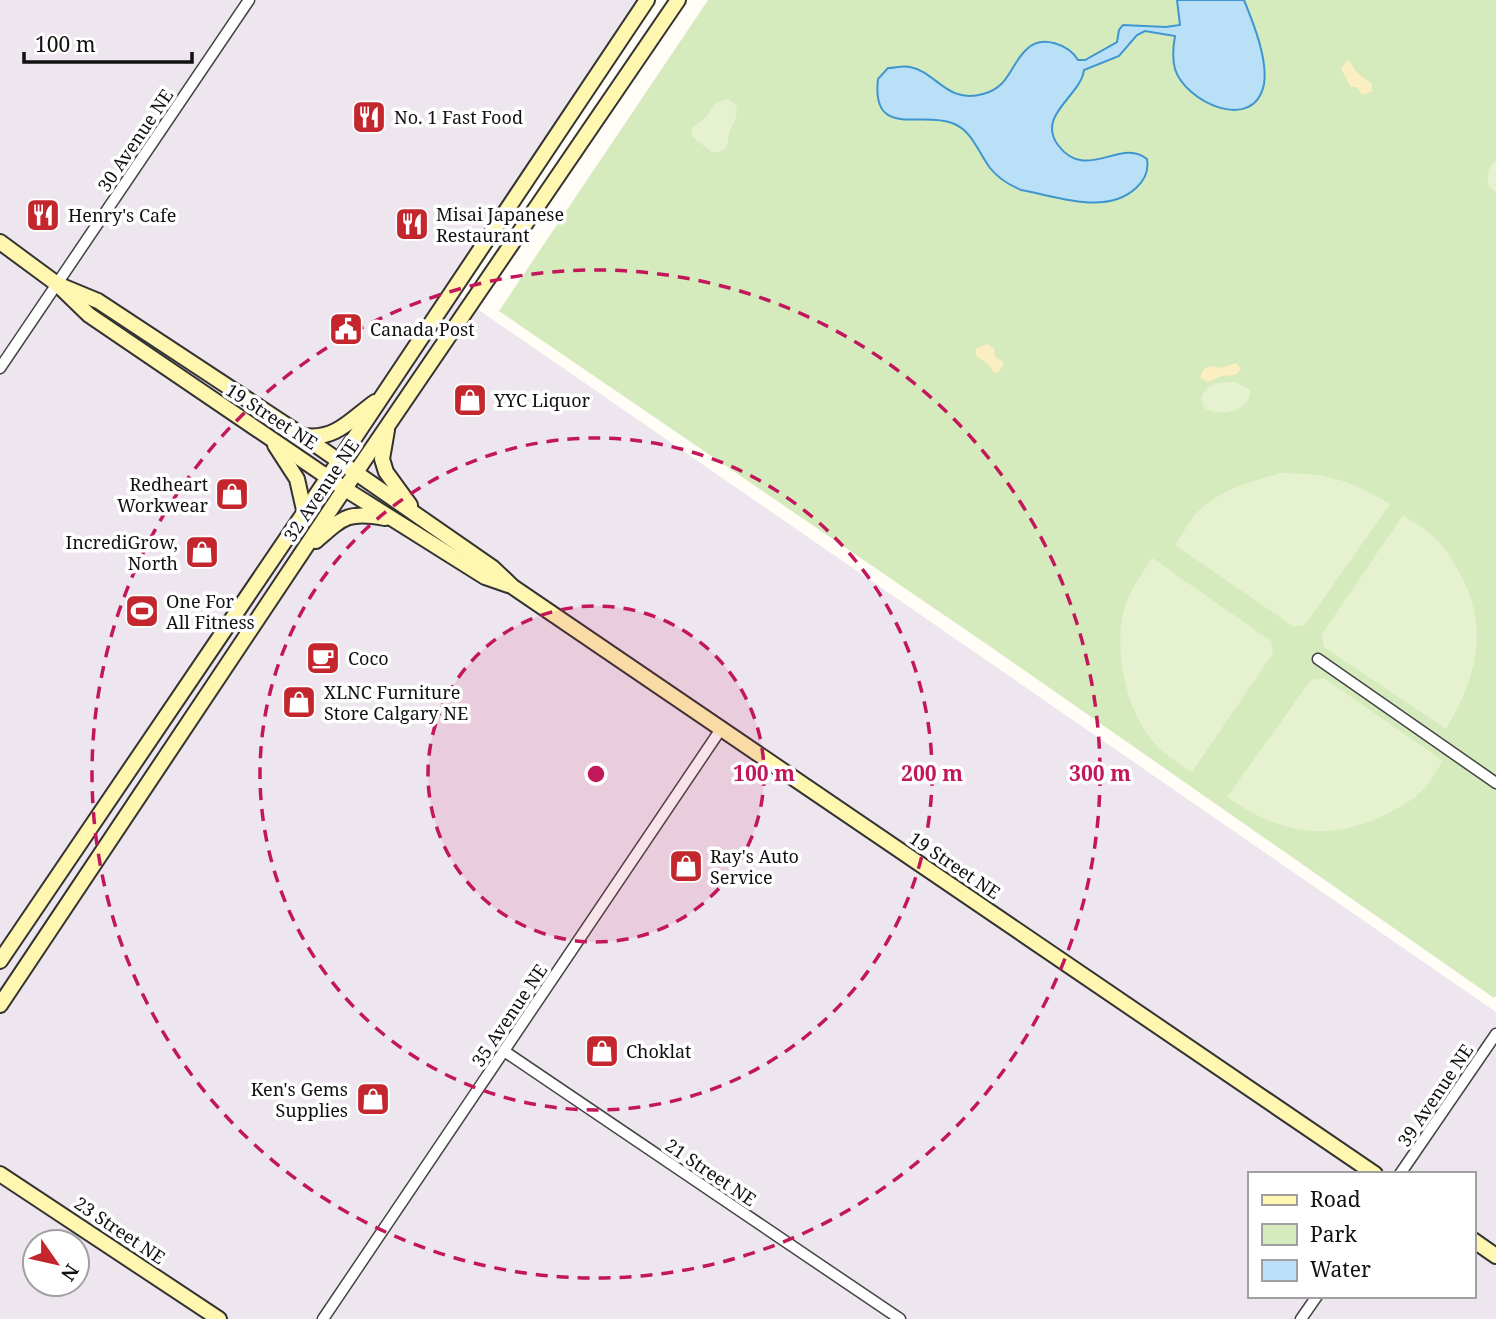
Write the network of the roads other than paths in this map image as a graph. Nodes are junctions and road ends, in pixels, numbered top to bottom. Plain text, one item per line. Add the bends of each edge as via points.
1 (249, 0) edge
2 (647, 0) edge
3 (678, 0) edge
4 (0, 242) edge
5 (57, 284) junction
6 (0, 368) edge
7 (382, 397) junction
8 (388, 425) junction
9 (303, 436) junction
10 (270, 438) junction
11 (338, 461) junction
12 (355, 474) junction
13 (328, 476) junction
14 (345, 489) junction
15 (304, 510) junction
16 (415, 512) junction
17 (395, 520) junction
18 (302, 553) junction
19 (513, 587) junction
20 (1318, 659) dead end
21 (721, 729) junction
22 (1496, 783) edge
23 (0, 961) edge
24 (0, 1005) edge
25 (1496, 1034) edge
26 (504, 1051) junction
27 (1372, 1172) edge
28 (1401, 1172) edge
29 (0, 1174) edge
30 (1475, 1241) edge
31 (1496, 1256) edge
32 (1316, 1298) edge
33 (219, 1319) edge
34 (323, 1319) edge
35 (900, 1319) edge
36 (1301, 1319) edge

1 - 5 street, 30 Avenue NE
2 - 7 main road, 32 Avenue NE
3 - 8 main road, 32 Avenue NE
4 - 5 main road, 19 Street NE
5 - 6 street, 30 Avenue NE
5 - 9 main road, 19 Street NE via 98,301
5 - 10 main road, 19 Street NE via 89,315
7 - 9 main road via 333,433 321,438
7 - 11 main road, 32 Avenue NE
8 - 12 main road, 32 Avenue NE
8 - 16 main road via 382,458 386,471
9 - 11 main road, 19 Street NE
10 - 13 main road, 19 Street NE
10 - 15 main road via 297,478
11 - 12 main road, 19 Street NE
11 - 13 main road, 32 Avenue NE
12 - 14 main road, 32 Avenue NE
12 - 16 main road, 19 Street NE
13 - 14 main road, 19 Street NE
13 - 15 main road, 32 Avenue NE
14 - 17 main road, 19 Street NE
14 - 18 main road, 32 Avenue NE
15 - 23 main road, 32 Avenue NE
16 - 19 main road, 19 Street NE
17 - 18 main road via 350,515
17 - 19 main road, 19 Street NE via 485,577
18 - 24 main road, 32 Avenue NE
19 - 21 main road, 19 Street NE
20 - 22 street
21 - 26 street, 35 Avenue NE
21 - 27 main road, 19 Street NE
25 - 28 street, 39 Avenue NE
26 - 34 street, 35 Avenue NE
26 - 35 street, 21 Street NE
29 - 33 main road, 23 Street NE
30 - 31 main road
32 - 36 street

